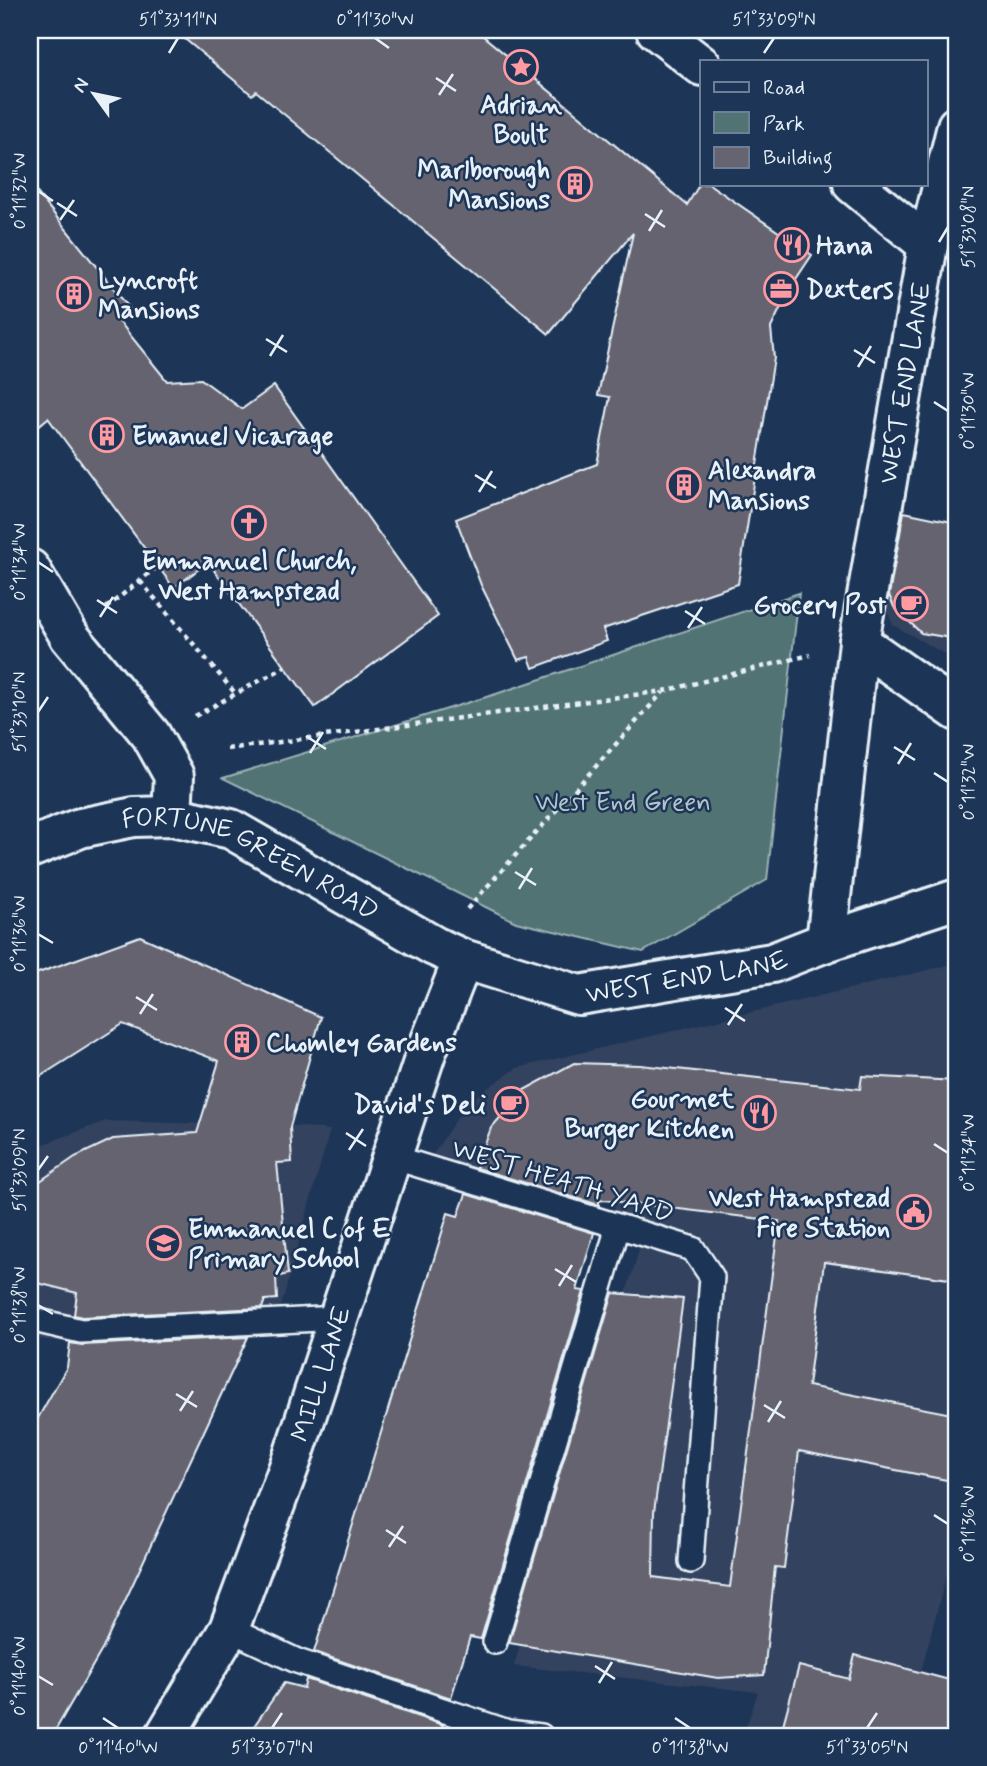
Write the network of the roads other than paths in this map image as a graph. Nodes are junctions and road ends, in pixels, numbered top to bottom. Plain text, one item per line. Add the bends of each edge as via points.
1 (656, 30) edge
2 (700, 64) edge
3 (957, 126) edge
4 (855, 186) edge
5 (929, 245) junction
6 (30, 569) edge
7 (859, 642) junction
8 (957, 711) edge
9 (172, 816) junction
10 (30, 848) edge
11 (957, 899) edge
12 (826, 942) junction
13 (448, 953) junction
14 (392, 1157) junction
15 (618, 1227) junction
16 (339, 1318) junction
17 (30, 1319) edge
18 (691, 1562) dead end
19 (229, 1629) junction
20 (495, 1642) dead end
21 (165, 1736) edge
22 (541, 1736) edge

1 - 2 street
3 - 5 street, WEST END LANE
4 - 5 street
5 - 7 street, WEST END LANE
6 - 9 street via 70,636 151,735 169,766 174,776
7 - 8 street
7 - 12 street, WEST END LANE
9 - 10 street, FORTUNE GREEN ROAD via 134,817 79,828
9 - 13 street, FORTUNE GREEN ROAD via 231,829
11 - 12 street, WEST END LANE
12 - 13 street, WEST END LANE via 772,963 579,995
13 - 14 street, MILL LANE via 426,1052
14 - 15 lane, WEST HEATH YARD
14 - 16 street, MILL LANE
15 - 18 lane, WEST HEATH YARD via 693,1249 712,1277
15 - 20 lane
16 - 17 lane via 81,1331
16 - 19 street, MILL LANE
19 - 21 street, MILL LANE
19 - 22 lane via 310,1666 508,1732

